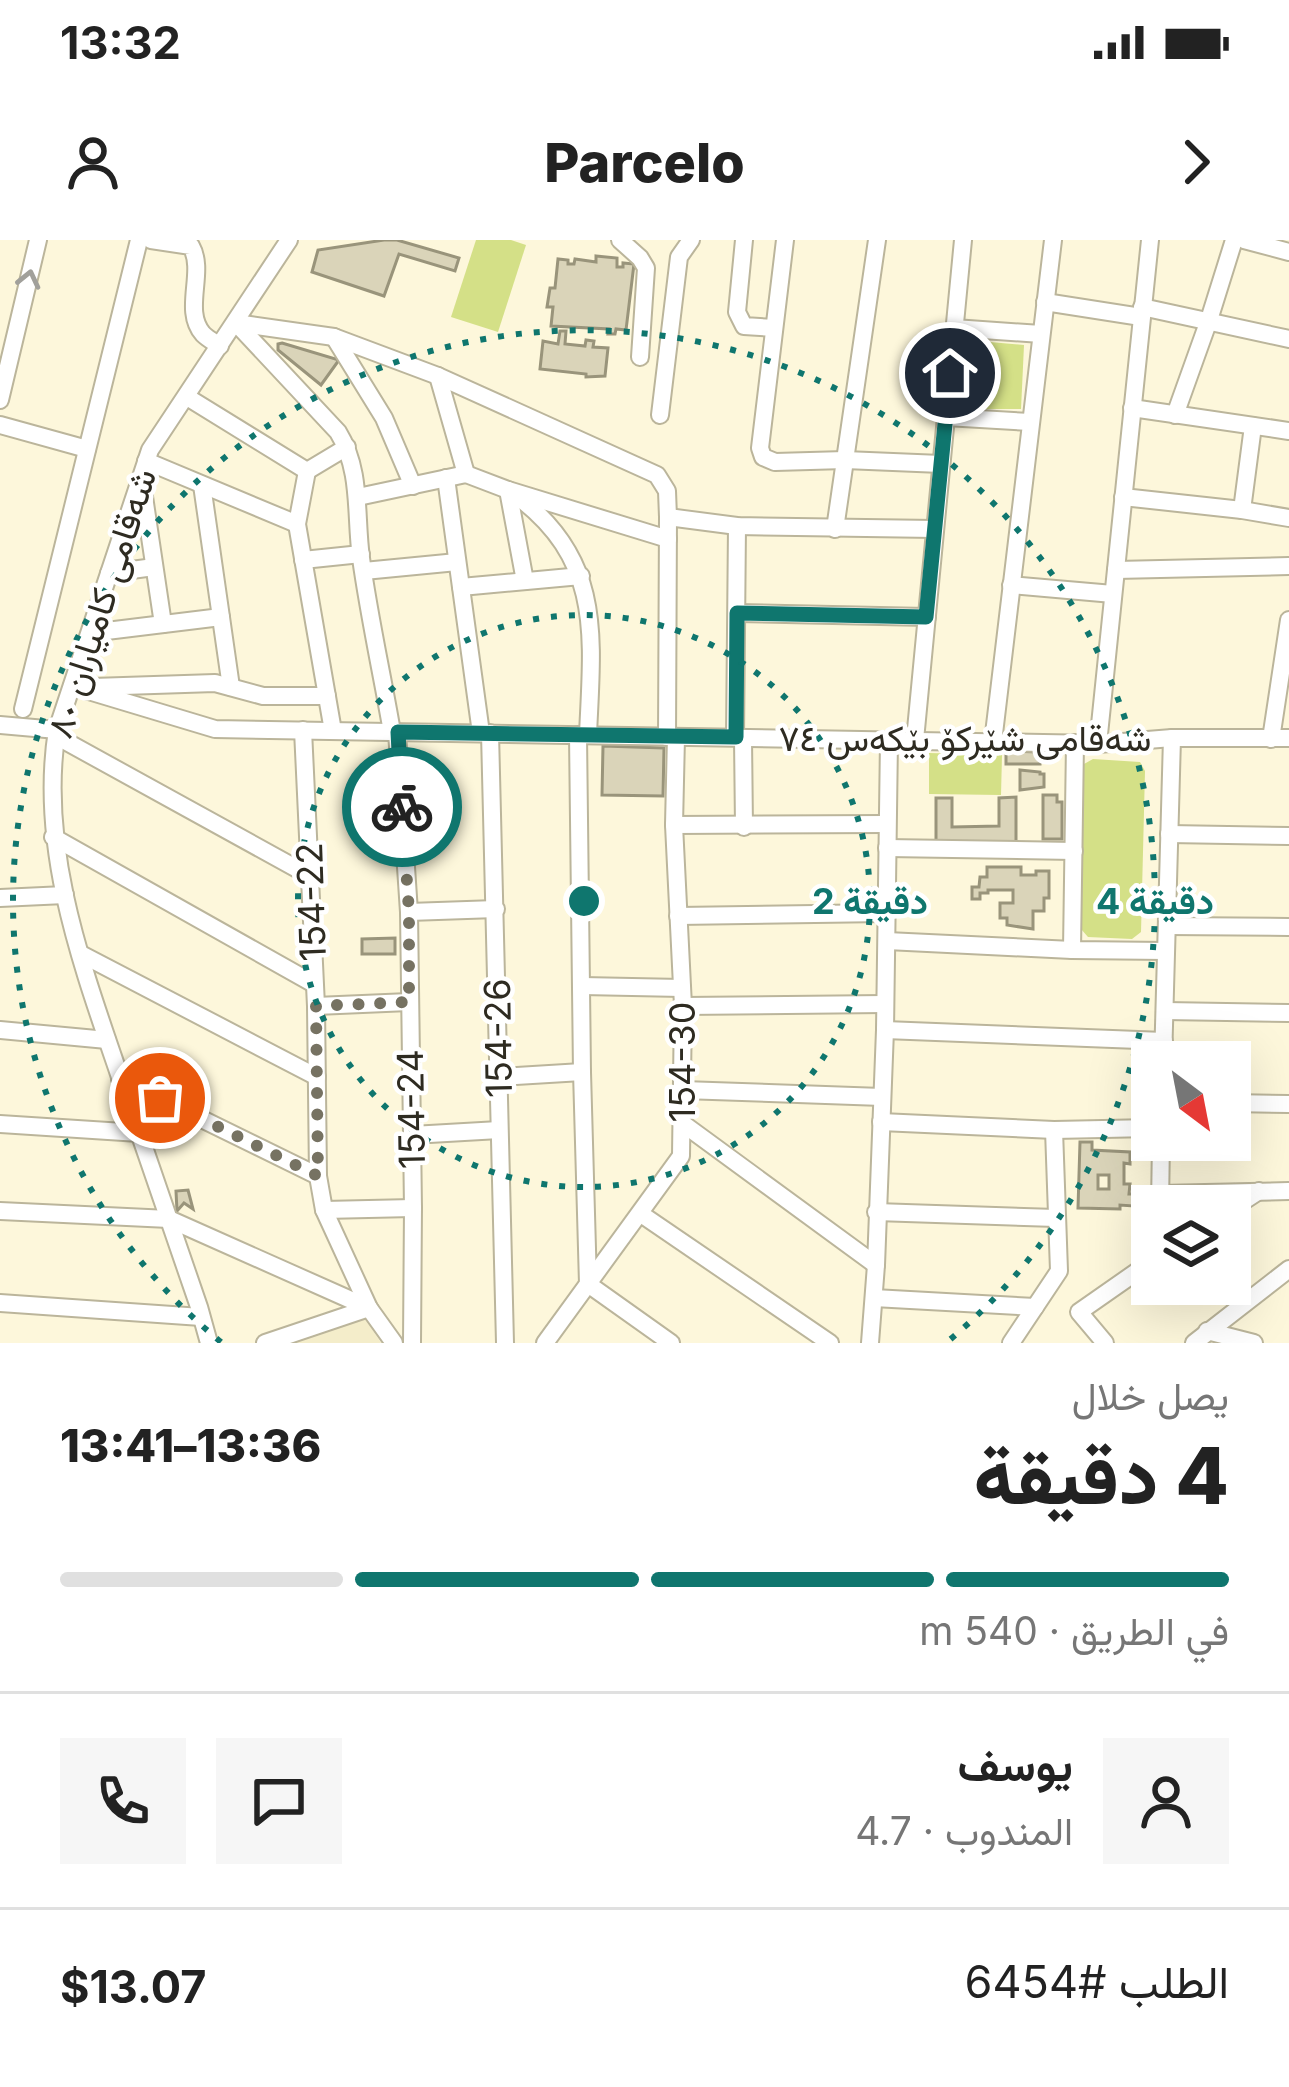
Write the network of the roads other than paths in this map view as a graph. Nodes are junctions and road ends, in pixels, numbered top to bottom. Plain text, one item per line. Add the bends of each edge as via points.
1 (38, 240) edge
2 (139, 240) edge
3 (151, 240) edge
4 (289, 240) edge
5 (620, 240) edge
6 (692, 240) edge
7 (744, 240) edge
8 (785, 240) edge
9 (877, 240) edge
10 (963, 240) edge
11 (1053, 240) edge
12 (1150, 240) edge
13 (1234, 240) edge
14 (1244, 240) edge
15 (1277, 247) edge
16 (1045, 302) junction
17 (1142, 312) junction
18 (1209, 320) junction
19 (236, 323) junction
20 (774, 328) junction
21 (954, 328) junction
22 (1041, 334) junction
23 (334, 337) junction
24 (1289, 339) edge
25 (220, 346) junction
26 (640, 357) dead end
27 (438, 376) junction
28 (187, 397) junction
29 (0, 400) edge
30 (1132, 408) junction
31 (660, 415) dead end
32 (1175, 415) junction
33 (946, 417) junction
34 (1030, 422) junction
35 (0, 424) edge
36 (1253, 426) junction
37 (1289, 431) edge
38 (347, 447) junction
39 (87, 449) junction
40 (845, 460) junction
41 (941, 464) junction
42 (144, 469) junction
43 (308, 471) junction
44 (466, 474) junction
45 (446, 478) junction
46 (202, 485) junction
47 (413, 486) junction
48 (508, 490) junction
49 (358, 497) junction
50 (1123, 497) junction
51 (1242, 510) junction
52 (668, 518) junction
53 (1289, 518) edge
54 (297, 524) junction
55 (737, 526) junction
56 (835, 529) junction
57 (935, 529) junction
58 (668, 538) junction
59 (303, 560) junction
60 (362, 562) junction
61 (457, 562) junction
62 (1289, 566) edge
63 (154, 567) junction
64 (1116, 570) junction
65 (109, 573) junction
66 (581, 576) junction
67 (525, 581) junction
68 (1011, 585) junction
69 (461, 587) junction
70 (1113, 594) junction
71 (737, 613) junction
72 (221, 617) junction
73 (926, 617) junction
74 (1289, 620) edge
75 (163, 624) junction
76 (90, 632) junction
77 (76, 687) junction
78 (231, 687) junction
79 (327, 696) junction
80 (23, 709) dead end
81 (0, 725) edge
82 (303, 730) junction
83 (333, 731) junction
84 (394, 732) junction
85 (56, 733) junction
86 (486, 733) junction
87 (583, 735) junction
88 (672, 736) junction
89 (739, 738) junction
90 (1172, 738) junction
91 (1280, 739) edge
92 (889, 740) junction
93 (915, 740) junction
94 (993, 742) junction
95 (1075, 743) junction
96 (1098, 744) junction
97 (887, 824) junction
98 (674, 825) junction
99 (744, 826) junction
100 (1169, 834) junction
101 (1289, 836) edge
102 (53, 837) junction
103 (887, 848) junction
104 (1074, 851) junction
105 (310, 876) junction
106 (65, 895) junction
107 (0, 898) edge
108 (496, 909) junction
109 (409, 912) junction
110 (886, 913) junction
111 (679, 916) junction
112 (1167, 926) junction
113 (1289, 927) edge
114 (887, 940) junction
115 (1072, 950) junction
116 (1166, 951) junction
117 (81, 954) junction
118 (314, 983) junction
119 (581, 986) junction
120 (682, 997) junction
121 (409, 1002) junction
122 (885, 1004) junction
123 (316, 1006) junction
124 (1165, 1011) junction
125 (1289, 1013) edge
126 (0, 1030) edge
127 (885, 1030) junction
128 (107, 1040) junction
129 (1164, 1041) joint
130 (582, 1072) junction
131 (316, 1077) junction
132 (499, 1077) junction
133 (120, 1078) junction
134 (683, 1090) junction
135 (882, 1097) junction
136 (1251, 1103) edge
137 (1289, 1103) edge
138 (881, 1121) junction
139 (0, 1124) edge
140 (1131, 1128) edge
141 (689, 1129) junction
142 (499, 1130) junction
143 (1054, 1130) junction
144 (139, 1133) junction
145 (412, 1135) junction
146 (318, 1176) junction
147 (1259, 1190) junction
148 (1251, 1191) edge
149 (1289, 1191) edge
150 (1251, 1196) edge
151 (413, 1208) junction
152 (324, 1210) junction
153 (0, 1211) edge
154 (876, 1212) junction
155 (641, 1214) junction
156 (1057, 1218) junction
157 (169, 1219) junction
158 (876, 1265) junction
159 (1289, 1269) edge
160 (1131, 1276) edge
161 (588, 1284) junction
162 (874, 1298) junction
163 (0, 1303) edge
164 (370, 1307) junction
165 (1035, 1307) junction
166 (202, 1317) junction
167 (1201, 1337) edge
168 (209, 1343) edge
169 (265, 1343) edge
170 (394, 1343) edge
171 (412, 1343) edge
172 (506, 1343) edge
173 (544, 1343) edge
174 (671, 1343) edge
175 (830, 1343) edge
176 (870, 1343) edge
177 (1011, 1343) edge
178 (1105, 1343) edge
179 (1254, 1343) edge

29 -> 1 street
2 - 39 street
3 - 25 street via 196,252 195,315
4 - 19 street, شەقامی کامیاران ٨٠
5 - 26 street via 646,268
6 - 31 street via 679,257
7 - 20 street via 737,312 744,326
8 - 20 street
9 - 40 street
10 - 21 street
11 - 16 street
12 - 17 street
13 - 18 street
14 - 15 street
16 - 17 street
16 - 22 street
17 - 18 street
17 - 30 street
18 - 24 street
18 - 32 street
19 - 23 street
19 - 25 street, شەقامی کامیاران ٨٠
19 - 38 street
20 - 40 street via 763,457
21 - 22 street
21 - 33 street
22 - 34 street
23 - 27 street
23 - 47 street via 384,418
25 - 28 street, شەقامی کامیاران ٨٠
27 - 44 street
27 - 52 street via 657,475
28 - 42 street, شەقامی کامیاران ٨٠
28 - 43 street
30 - 32 street
30 - 50 street
32 - 36 street
33 - 34 street
33 - 41 street
34 - 68 street
35 - 39 street
36 - 37 street
36 - 51 street
38 - 43 street
38 - 49 street, 154-24
39 - 80 street
40 - 41 street
40 - 56 street
41 - 57 street
42 - 46 street
42 - 63 street
42 - 65 street, شەقامی کامیاران ٨٠
43 - 54 street
44 - 45 street
44 - 48 street
45 - 47 street
45 - 61 street, 154-26
46 - 54 street
46 - 72 street
47 - 49 street
48 - 58 street
48 - 66 street via 541,514
48 - 67 street
49 - 60 street, 154-24
50 - 51 street
50 - 64 street
51 - 53 street
52 - 55 street
52 - 58 street, 154-30
54 - 59 street
55 - 56 street
55 - 71 street
56 - 57 street
57 - 73 street
58 - 88 street, 154-30
59 - 60 street
59 - 79 street
60 - 61 street
60 - 84 street, 154-24
61 - 69 street, 154-26
62 - 64 street
63 - 65 street
63 - 75 street
64 - 70 street
65 - 76 street, شەقامی کامیاران ٨٠
66 - 67 street
66 - 87 street via 591,670
67 - 69 street
68 - 70 street
68 - 94 street
69 - 86 street, 154-26
70 - 96 street
71 - 73 street
71 - 89 street
72 - 75 street
72 - 78 street
73 - 93 street
74 - 91 street
75 - 76 street
76 - 77 street, شەقامی کامیاران ٨٠
77 - 78 street
77 - 82 street, شەقامی شێرکۆ بێکەس ٧٤ via 215,729
77 - 85 street, شەقامی کامیاران ٨٠
78 - 79 street
79 - 83 street
81 - 85 street
82 - 83 street, شەقامی شێرکۆ بێکەس ٧٤
82 - 105 street, 154-22
83 - 84 street, شەقامی شێرکۆ بێکەس ٧٤
84 - 86 street, شەقامی شێرکۆ بێکەس ٧٤
84 - 109 street, 154-24
85 - 102 street, شەقامی کامیاران ٨٠
85 - 105 street
86 - 87 street, شەقامی شێرکۆ بێکەس ٧٤
86 - 108 street, 154-26
87 - 88 street, شەقامی شێرکۆ بێکەس ٧٤
87 - 119 street
88 - 89 street, شەقامی شێرکۆ بێکەس ٧٤
88 - 98 street, 154-30
89 - 92 street, شەقامی شێرکۆ بێکەس ٧٤
89 - 99 street
90 - 91 street, شەقامی شێرکۆ بێکەس ٧٤
90 - 96 street, شەقامی شێرکۆ بێکەس ٧٤
90 - 100 street
92 - 93 street, شەقامی شێرکۆ بێکەس ٧٤
92 - 97 street
93 - 94 street, شەقامی شێرکۆ بێکەس ٧٤
94 - 95 street, شەقامی شێرکۆ بێکەس ٧٤
95 - 96 street, شەقامی شێرکۆ بێکەس ٧٤
95 - 104 street
97 - 99 street
97 - 103 street
98 - 99 street
98 - 111 street, 154-30
100 - 101 street
100 - 112 street
102 - 106 street, شەقامی کامیاران ٨٠
102 - 118 street
103 - 104 street
103 - 110 street
104 - 115 street
105 - 118 street, 154-22
106 - 107 street
106 - 117 street, شەقامی کامیاران ٨٠
108 - 109 street
108 - 132 street, 154-26
109 - 121 street, 154-24
110 - 111 street
110 - 114 street
111 - 120 street, 154-30
112 - 113 street
112 - 116 street
114 - 115 street
114 - 122 street
115 - 116 street
116 - 124 street
117 - 128 street, شەقامی کامیاران ٨٠
117 - 131 street
118 - 123 street, 154-22
119 - 120 street
119 - 130 street
120 - 122 street
120 - 134 street, 154-30
121 - 123 street
121 - 145 street, 154-24
122 - 127 street
123 - 131 street, 154-22
124 - 125 street
124 - 129 street
126 - 128 street
127 - 129 street
127 - 135 street
128 - 133 street, شەقامی کامیاران ٨٠
130 - 132 street
130 - 161 street
131 - 146 street, 154-22
132 - 142 street, 154-26
133 - 144 street, شەقامی کامیاران ٨٠
133 - 146 street
134 - 135 street
134 - 141 street, 154-30
135 - 138 street
136 - 137 street
138 - 143 street
138 - 154 street
139 - 144 street
140 - 143 street
141 - 155 street, 154-30 via 681,1156
141 - 158 street
142 - 145 street
142 - 172 street, 154-26
143 - 156 street
144 - 157 street, شەقامی کامیاران ٨٠
145 - 151 street, 154-24
146 - 152 street, 154-22
147 - 148 street
147 - 149 street
147 - 150 street
151 - 152 street
151 - 171 street, 154-24
152 - 164 street, 154-22
153 - 157 street
154 - 156 street
154 - 158 street
155 - 161 street, 154-30
155 - 175 street
156 - 165 street via 1059,1271
157 - 164 street
157 - 166 street, شەقامی کامیاران ٨٠
158 - 162 street
159 - 167 street
160 - 178 street via 1079,1312
161 - 173 street, 154-30
161 - 174 street
162 - 165 street
162 - 176 street
163 - 166 street
164 - 169 street
164 - 170 street, 154-22
165 - 177 street
166 - 168 street, شەقامی کامیاران ٨٠
167 - 179 street

